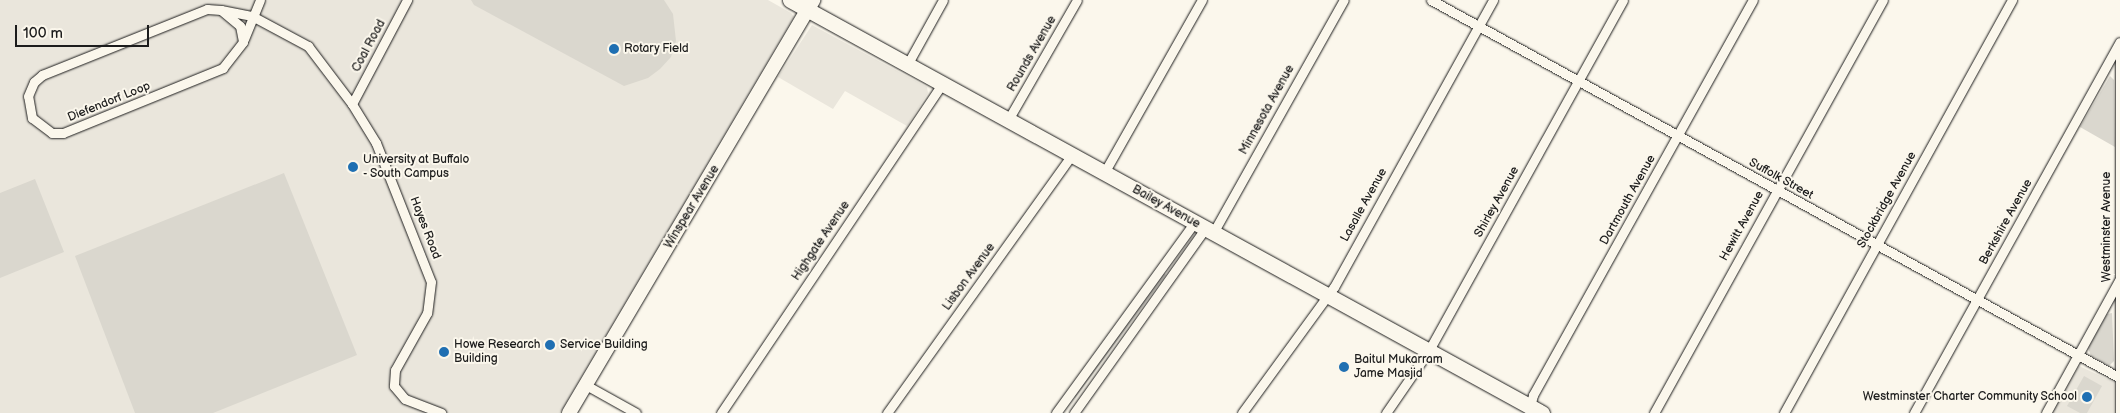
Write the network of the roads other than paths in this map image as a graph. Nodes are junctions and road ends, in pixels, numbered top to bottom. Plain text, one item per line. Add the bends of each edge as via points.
1 (260, 0) edge
2 (407, 0) edge
3 (790, 0) edge
4 (943, 0) edge
5 (1076, 0) edge
6 (1202, 0) edge
7 (1344, 0) edge
8 (1431, 0) edge
9 (1493, 0) edge
10 (1623, 0) edge
11 (1753, 0) edge
12 (1883, 0) edge
13 (2012, 0) edge
14 (811, 5) edge
15 (220, 10) junction
16 (252, 16) junction
17 (1479, 26) junction
18 (243, 42) junction
19 (2120, 42) edge
20 (907, 64) junction
21 (1578, 81) junction
22 (942, 84) junction
23 (352, 104) junction
24 (1008, 120) junction
25 (1678, 136) junction
26 (1072, 155) junction
27 (1104, 173) junction
28 (1776, 190) junction
29 (1204, 228) junction
30 (1876, 246) junction
31 (2120, 279) edge
32 (1327, 296) junction
33 (1976, 301) junction
34 (1428, 352) junction
35 (2077, 355) junction
36 (2120, 378) edge
37 (586, 385) junction
38 (1065, 400) junction
39 (1075, 411) edge
40 (1534, 411) edge
41 (441, 413) edge
42 (569, 413) edge
43 (636, 413) edge
44 (721, 413) edge
45 (886, 413) edge
46 (1056, 413) edge
47 (1242, 413) edge
48 (1386, 413) edge
49 (1654, 413) edge
50 (1784, 413) edge
51 (1914, 413) edge
52 (2046, 413) edge
53 (2120, 413) edge

1 - 16 street, Diefendorf Loop
2 - 23 street, Coal Road
3 - 14 main road, Bailey Avenue
4 - 20 street
5 - 24 street, Rounds Avenue
6 - 27 street
7 - 29 street, Minnesota Avenue
8 - 17 street, Suffolk Street
9 - 17 street, Lasalle Avenue
10 - 21 street, Shirley Avenue
11 - 25 street, Dartmouth Avenue
12 - 28 street, Hewitt Avenue
13 - 30 street, Stockbridge Avenue
14 - 20 main road, Bailey Avenue
14 - 37 street, Winspear Avenue
15 - 16 street, Hayes Road
15 - 18 street via 240,26
15 - 18 street, Diefendorf Loop via 198,11 42,75 34,82 28,96 32,118 52,133 63,133 217,72 229,64
16 - 18 street, Diefendorf Loop
16 - 23 street, Hayes Road via 308,46
17 - 21 street, Suffolk Street
17 - 32 street, Lasalle Avenue
19 - 31 street, Westminster Avenue
19 - 33 street, Berkshire Avenue
20 - 22 main road, Bailey Avenue
21 - 25 street, Suffolk Street
21 - 34 street, Shirley Avenue
22 - 24 main road, Bailey Avenue
22 - 44 street, Highgate Avenue
23 - 41 street, Hayes Road via 384,159 431,282 427,313 395,370 394,386 405,399
24 - 26 main road, Bailey Avenue
25 - 28 street, Suffolk Street
25 - 40 street, Dartmouth Avenue via 1533,395
26 - 27 main road, Bailey Avenue
26 - 45 street, Lisbon Avenue
27 - 29 main road, Bailey Avenue
28 - 30 street, Suffolk Street
28 - 49 street, Hewitt Avenue
29 - 32 main road, Bailey Avenue
29 - 38 street, Minnesota Avenue
29 - 39 street, Minnesota Avenue
30 - 33 street, Suffolk Street
30 - 50 street, Stockbridge Avenue
31 - 35 street
31 - 36 street, Westminster Avenue
32 - 34 main road, Bailey Avenue
32 - 47 street, Lasalle Avenue
33 - 35 street, Suffolk Street
33 - 51 street, Berkshire Avenue
34 - 40 main road, Bailey Avenue
34 - 48 street, Shirley Avenue
35 - 36 street, Suffolk Street
35 - 52 street
36 - 53 street, Westminster Avenue
37 - 42 street, Winspear Avenue
37 - 43 street
38 - 39 street
38 - 46 street, Minnesota Avenue

